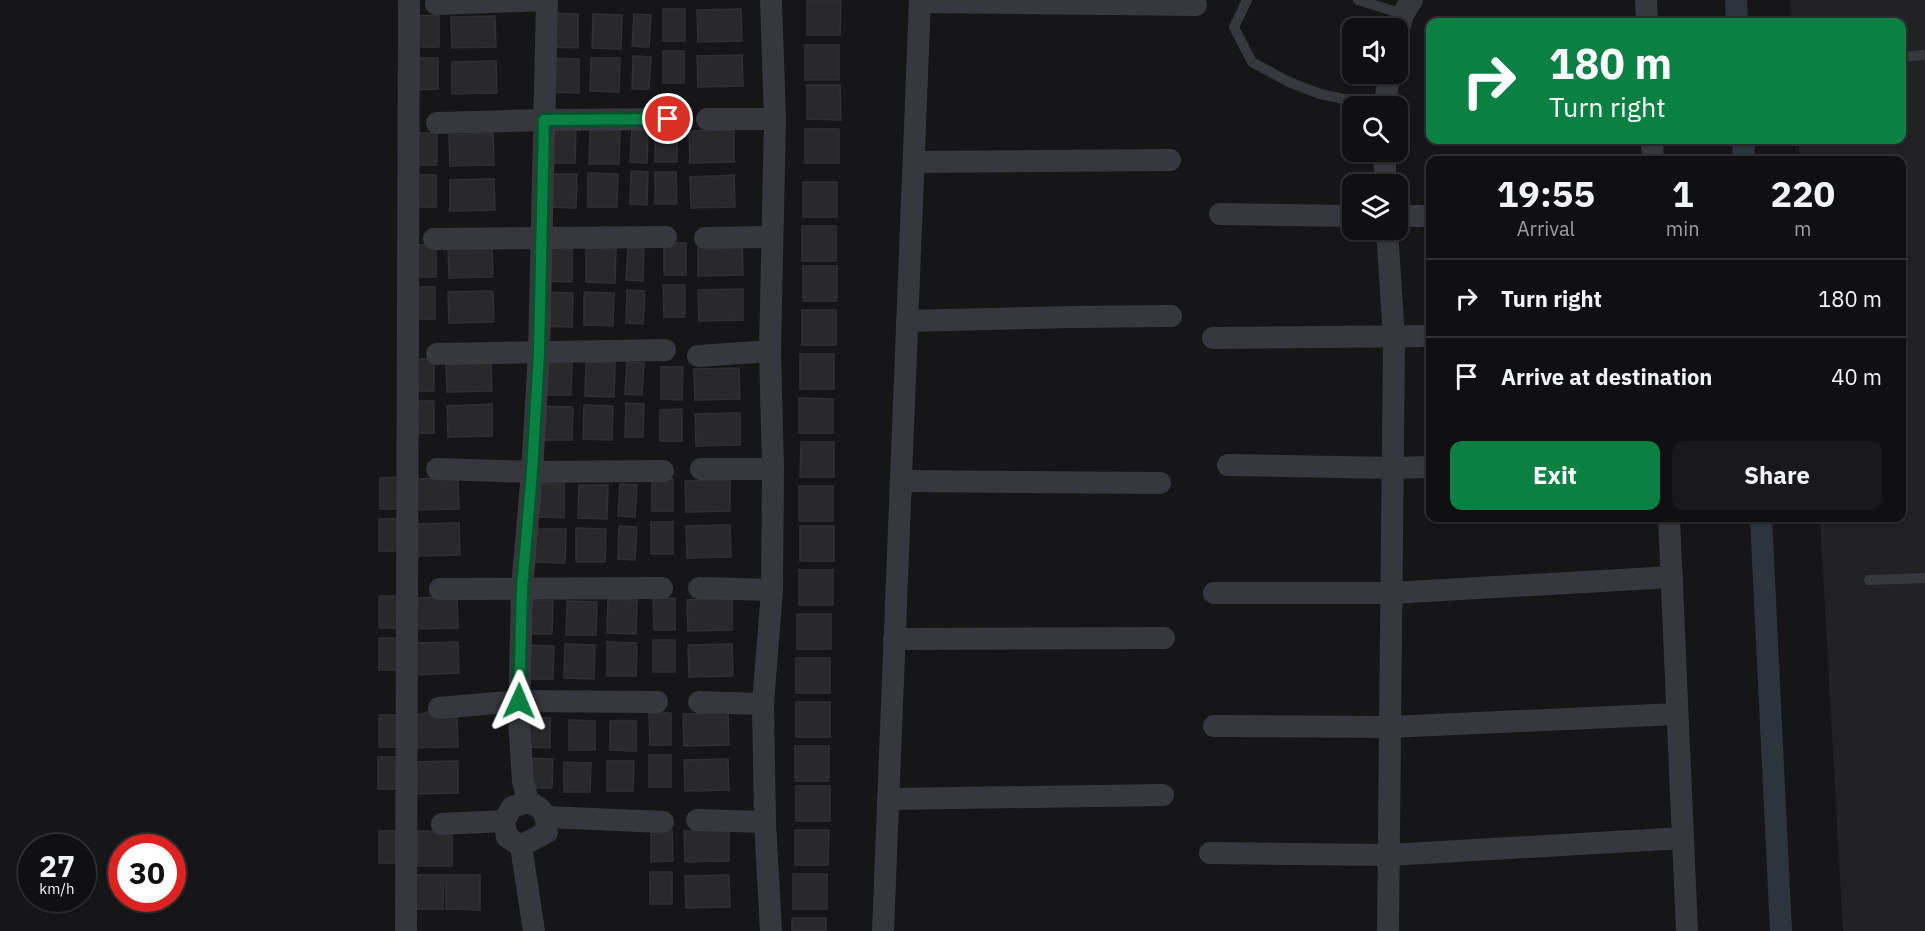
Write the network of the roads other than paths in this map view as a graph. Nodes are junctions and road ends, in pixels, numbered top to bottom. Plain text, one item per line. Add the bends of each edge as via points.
1 (409, 0) edge
2 (547, 0) edge
3 (771, 0) edge
4 (1247, 0) edge
5 (1358, 0) edge
6 (1646, 0) edge
7 (920, 1) edge
8 (436, 4) dead end
9 (1196, 5) dead end
10 (1404, 15) edge
11 (1647, 18) edge
12 (1925, 55) edge
13 (1906, 57) edge
14 (1342, 99) edge
15 (668, 119) dead end
16 (707, 119) dead end
17 (775, 119) junction
18 (544, 120) junction
19 (437, 123) dead end
20 (1170, 160) dead end
21 (914, 162) junction
22 (1220, 214) dead end
23 (1342, 216) edge
24 (1408, 216) edge
25 (1426, 216) edge
26 (542, 237) junction
27 (666, 237) dead end
28 (772, 237) junction
29 (705, 238) dead end
30 (434, 239) dead end
31 (1388, 240) edge
32 (1171, 316) dead end
33 (907, 321) junction
34 (1426, 336) edge
35 (1213, 338) dead end
36 (1394, 338) junction
37 (664, 350) dead end
38 (770, 351) junction
39 (539, 353) junction
40 (437, 354) dead end
41 (698, 356) dead end
42 (1228, 465) dead end
43 (1426, 467) edge
44 (1393, 468) junction
45 (437, 469) dead end
46 (701, 469) dead end
47 (773, 469) junction
48 (663, 471) dead end
49 (532, 472) junction
50 (901, 481) junction
51 (1160, 483) dead end
52 (1669, 522) edge
53 (1671, 577) junction
54 (1925, 578) edge
55 (1869, 580) dead end
56 (522, 588) junction
57 (662, 588) dead end
58 (699, 588) dead end
59 (440, 589) dead end
60 (772, 590) junction
61 (1214, 593) dead end
62 (1391, 593) junction
63 (1164, 638) dead end
64 (894, 639) junction
65 (519, 701) junction
66 (657, 702) dead end
67 (699, 702) dead end
68 (763, 704) junction
69 (440, 708) dead end
70 (1677, 714) junction
71 (1214, 726) dead end
72 (1390, 727) junction
73 (1162, 795) dead end
74 (888, 799) junction
75 (528, 802) junction
76 (547, 817) junction
77 (697, 820) dead end
78 (504, 821) junction
79 (663, 822) dead end
80 (765, 822) junction
81 (442, 824) dead end
82 (1683, 838) junction
83 (521, 846) junction
84 (1209, 853) dead end
85 (1389, 855) junction
86 (406, 931) edge
87 (534, 931) edge
88 (771, 931) edge
89 (883, 931) edge
90 (1388, 931) edge
91 (1687, 931) edge

1 - 86 street
2 - 8 street
2 - 18 street
3 - 17 street
4 - 14 lane via 1234,27 1252,62 1289,82
5 - 10 lane
6 - 11 street
7 - 9 street
7 - 21 street
12 - 13 lane
15 - 18 street
16 - 17 street
17 - 28 street
18 - 19 street
18 - 26 street
20 - 21 street
21 - 33 street
22 - 23 street
24 - 25 street
26 - 27 street
26 - 30 street
26 - 39 street
28 - 29 street
28 - 38 street
31 - 36 street
32 - 33 street
33 - 50 street
34 - 36 street
35 - 36 street
36 - 44 street
37 - 39 street
38 - 41 street
38 - 47 street
39 - 40 street
39 - 49 street
42 - 44 street
43 - 44 street
44 - 62 street
45 - 49 street
46 - 47 street
47 - 60 street
48 - 49 street
49 - 56 street
50 - 51 street
50 - 64 street
52 - 53 street
53 - 62 street
53 - 70 street
54 - 55 lane
56 - 57 street
56 - 59 street
56 - 65 street
58 - 60 street
60 - 68 street
61 - 62 street
62 - 72 street
63 - 64 street
64 - 74 street
65 - 66 street
65 - 69 street
65 - 75 street via 523,781
67 - 68 street
68 - 80 street
70 - 72 street
70 - 82 street
71 - 72 street
72 - 85 street
73 - 74 street
74 - 89 street
75 - 76 street
75 - 78 street via 512,807
76 - 79 street
76 - 83 street via 547,832
77 - 80 street
78 - 81 street
78 - 83 street via 507,837
80 - 88 street
82 - 85 street
82 - 91 street
83 - 87 street
84 - 85 street
85 - 90 street

